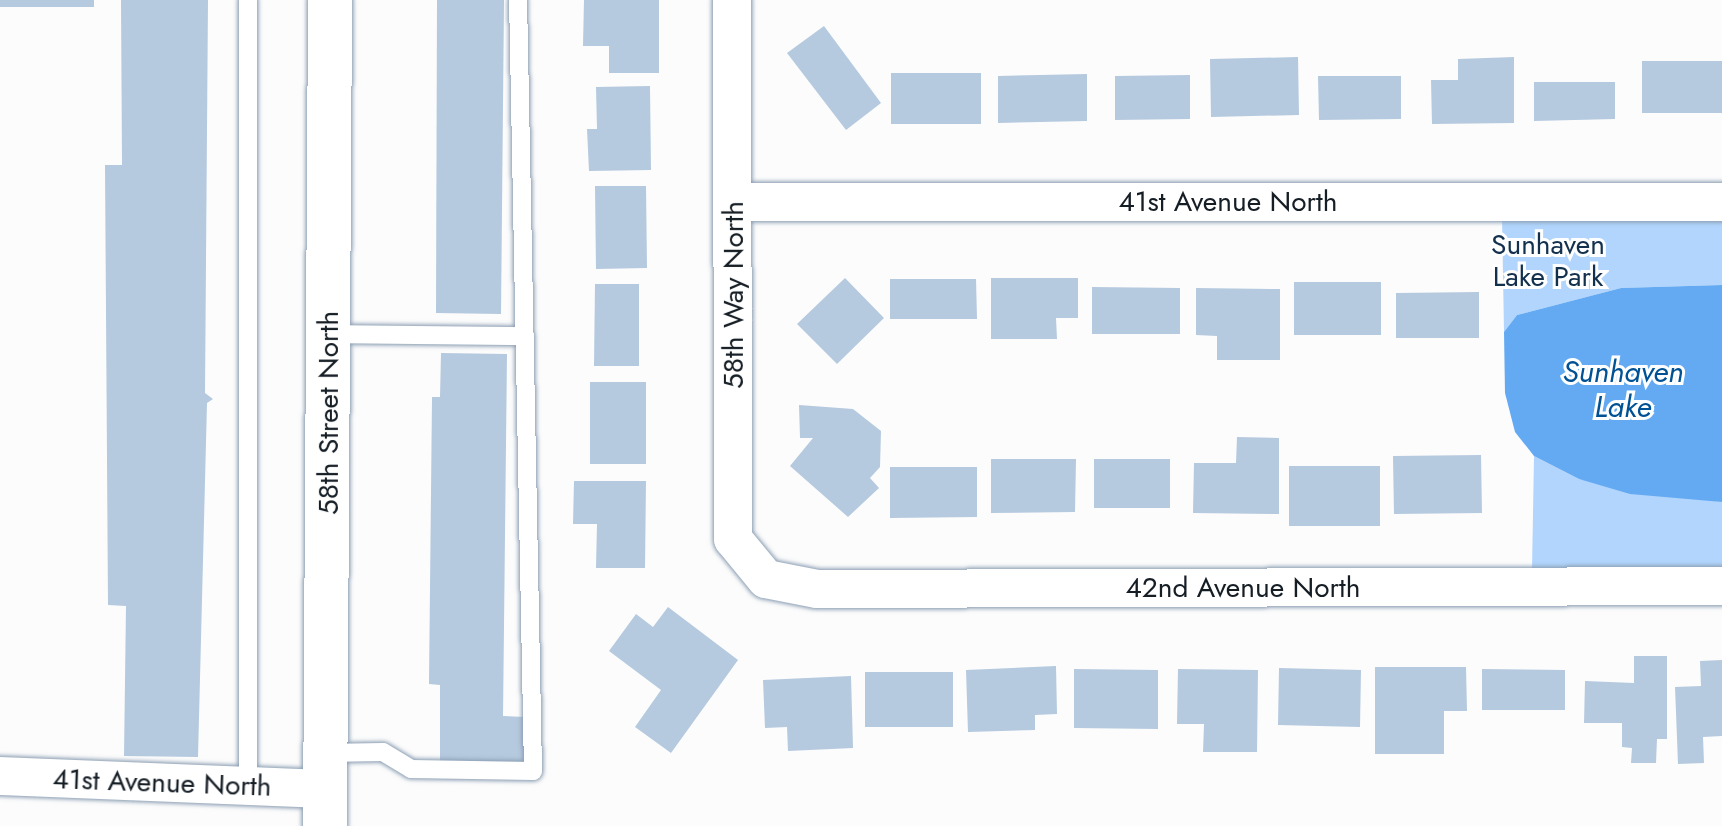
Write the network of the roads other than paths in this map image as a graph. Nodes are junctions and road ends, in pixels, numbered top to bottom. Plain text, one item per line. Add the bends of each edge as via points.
1 (248, 0) edge
2 (330, 0) edge
3 (518, 0) edge
4 (732, 0) edge
5 (735, 202) junction
6 (1722, 202) edge
7 (330, 334) junction
8 (525, 336) junction
9 (766, 579) joint
10 (1722, 586) edge
11 (0, 776) edge
12 (248, 788) junction
13 (325, 789) edge

1 - 12 lane
2 - 7 street, 58th Street North
3 - 8 lane
4 - 5 street, 58th Way North
5 - 6 street, 41st Avenue North
5 - 9 street, 58th Way North via 733,539
7 - 8 lane
7 - 13 street, 58th Street North
8 - 13 lane via 533,771 411,769 383,752
9 - 10 street, 42nd Avenue North via 817,589
11 - 12 street, 41st Avenue North
12 - 13 street, 41st Avenue North

